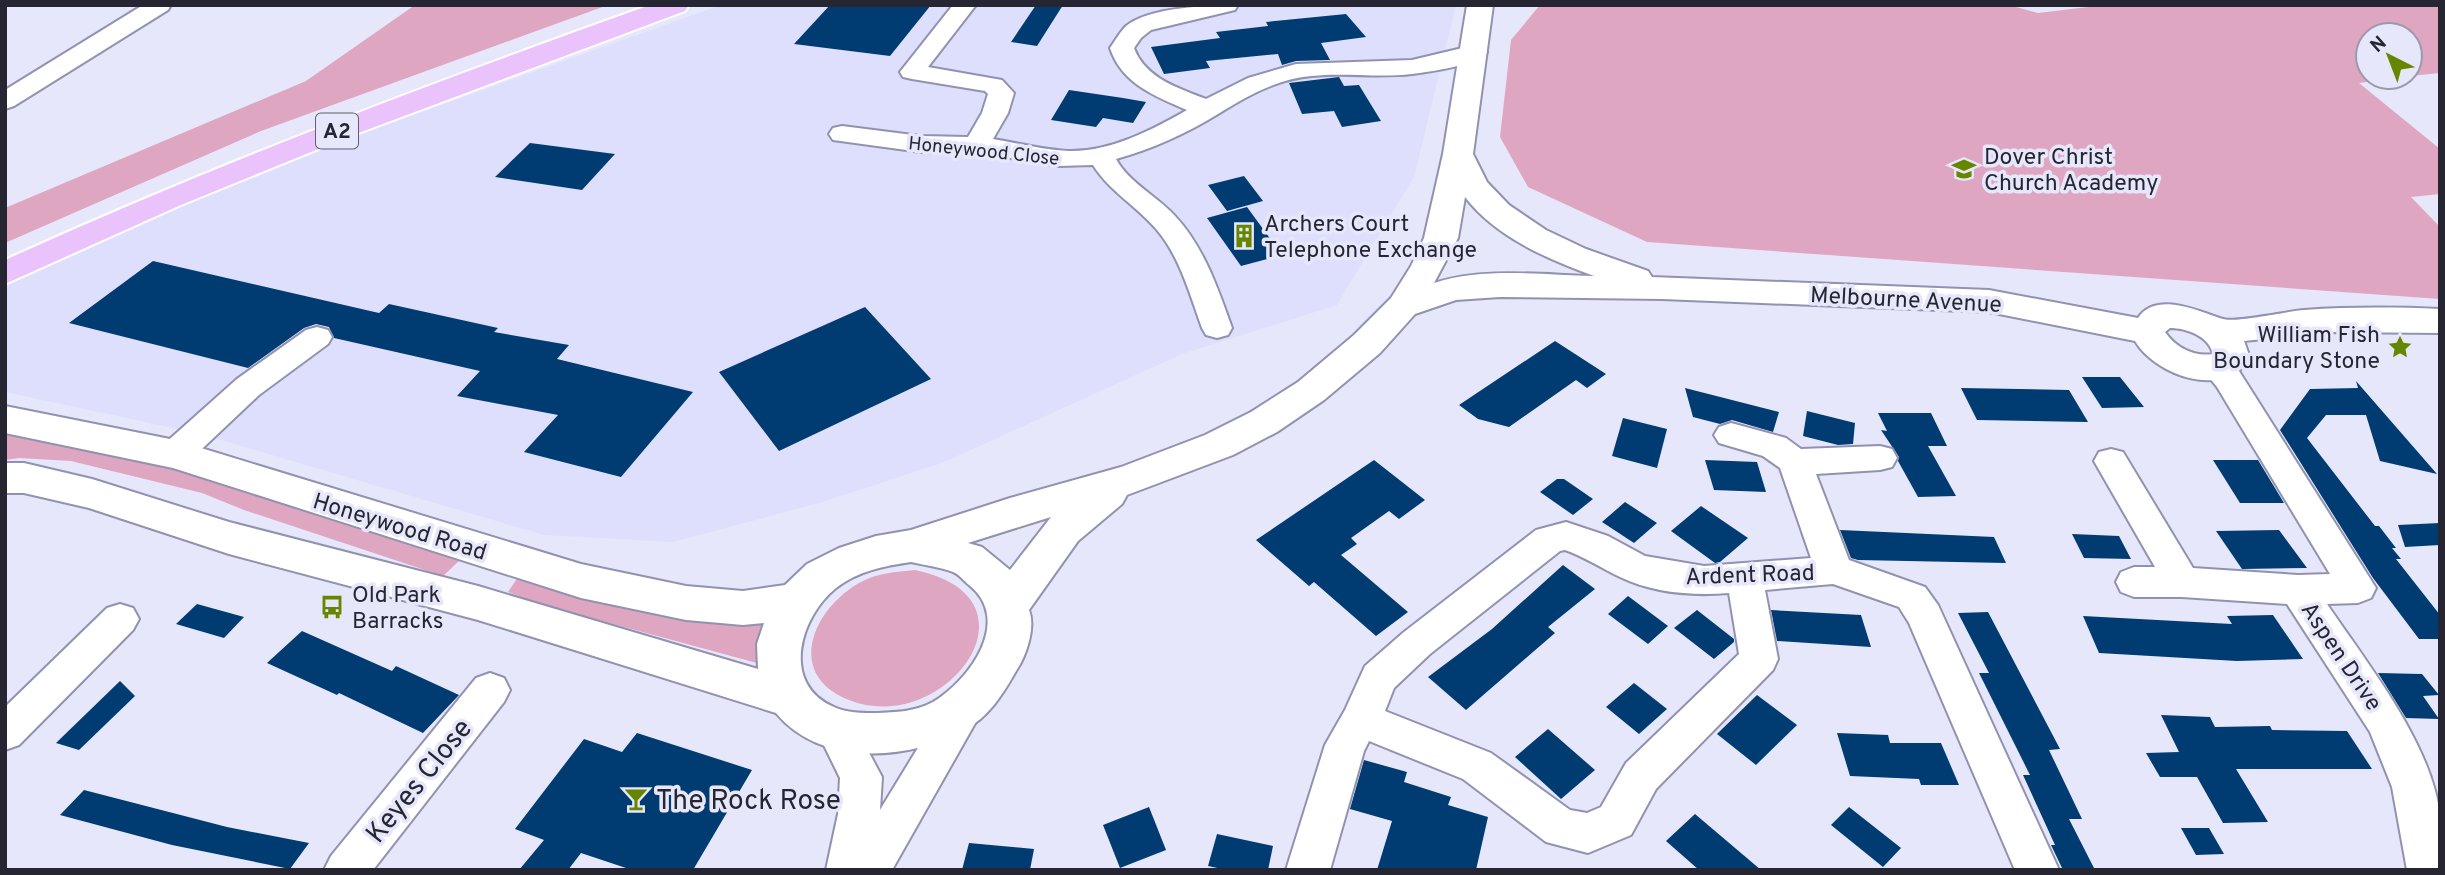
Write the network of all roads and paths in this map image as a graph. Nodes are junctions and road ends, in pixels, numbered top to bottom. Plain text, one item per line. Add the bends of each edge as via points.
1 (160, 5) edge
2 (627, 5) edge
3 (676, 5) edge
4 (965, 5) edge
5 (1227, 5) edge
6 (1480, 5) edge
7 (1475, 52) junction
8 (1401, 68) junction
9 (5, 101) edge
10 (1467, 101) junction
11 (1208, 110) junction
12 (842, 134) dead end
13 (976, 145) junction
14 (1458, 154) junction
15 (1101, 155) junction
16 (5, 251) edge
17 (5, 273) edge
18 (1662, 288) junction
19 (1403, 306) junction
20 (2440, 321) edge
21 (1217, 328) dead end
22 (317, 337) dead end
23 (2218, 350) junction
24 (5, 419) edge
25 (1731, 435) dead end
26 (175, 454) junction
27 (1880, 458) dead end
28 (1794, 461) junction
29 (2111, 461) dead end
30 (5, 478) edge
31 (1131, 479) junction
32 (911, 545) junction
33 (1834, 570) junction
34 (1745, 579) junction
35 (2134, 582) dead end
36 (2182, 582) junction
37 (2298, 590) junction
38 (798, 601) junction
39 (1009, 606) junction
40 (120, 619) dead end
41 (490, 690) dead end
42 (790, 698) junction
43 (966, 704) junction
44 (1361, 720) junction
45 (835, 729) junction
46 (5, 733) edge
47 (346, 870) edge
48 (848, 870) edge
49 (868, 870) edge
50 (1308, 870) edge
51 (2037, 870) edge
52 (2429, 870) edge

1 - 9 street
2 - 16 highway, A2 via 292,129
3 - 17 highway, A2 via 201,185
4 - 13 street via 912,72 993,85 1001,93
5 - 11 street via 1143,25 1122,48 1126,62 1144,80
6 - 7 street
7 - 8 street, Honeywood Close via 1442,63
7 - 10 street
8 - 10 street, Honeywood Close via 1439,81
8 - 11 street, Honeywood Close via 1296,71 1252,83
10 - 14 street
11 - 15 street, Honeywood Close via 1147,140
12 - 13 street, Honeywood Close via 932,145
13 - 15 street, Honeywood Close via 1062,159
14 - 18 street, Melbourne Avenue via 1480,196 1527,234
14 - 19 street via 1441,238
15 - 21 street via 1119,184 1150,205 1170,227 1206,296
18 - 19 street, Melbourne Avenue via 1453,289
18 - 23 street, Melbourne Avenue via 1989,301 2147,332 2157,348 2179,361 2205,368
19 - 31 street via 1367,344 1264,422
20 - 23 street, Melbourne Avenue via 2320,319 2264,325
22 - 26 street via 248,387
23 - 37 street, Aspen Drive via 2228,379 2358,588
24 - 26 street, Honeywood Road
25 - 28 street via 1774,447
26 - 38 street, Honeywood Road via 581,580 686,603 743,608
27 - 28 street
28 - 33 street
29 - 36 street
30 - 42 street via 24,478 92,495 229,538 478,603
31 - 32 street
31 - 39 street via 1092,503 1056,535
32 - 38 street via 848,561 820,578
32 - 39 street via 963,555 984,568 1000,585
33 - 34 street, Ardent Road
33 - 51 street, Ardent Road via 1912,597 1925,616
34 - 44 street, Ardent Road via 1704,581 1664,576 1634,568 1566,536 1549,540 1379,678
34 - 44 street via 1759,659 1641,776 1616,821 1588,833 1561,828 1477,766
35 - 36 street
36 - 37 street
37 - 52 street, Aspen Drive via 2386,723 2413,787
38 - 42 street via 784,624 778,650 779,675
39 - 43 street via 1011,631 1004,657 989,682
40 - 46 street
41 - 47 street, Keyes Close
42 - 45 street
43 - 45 street via 937,722 903,733 868,735
43 - 49 street
44 - 50 street, Ardent Road via 1345,745
45 - 48 street via 861,777

